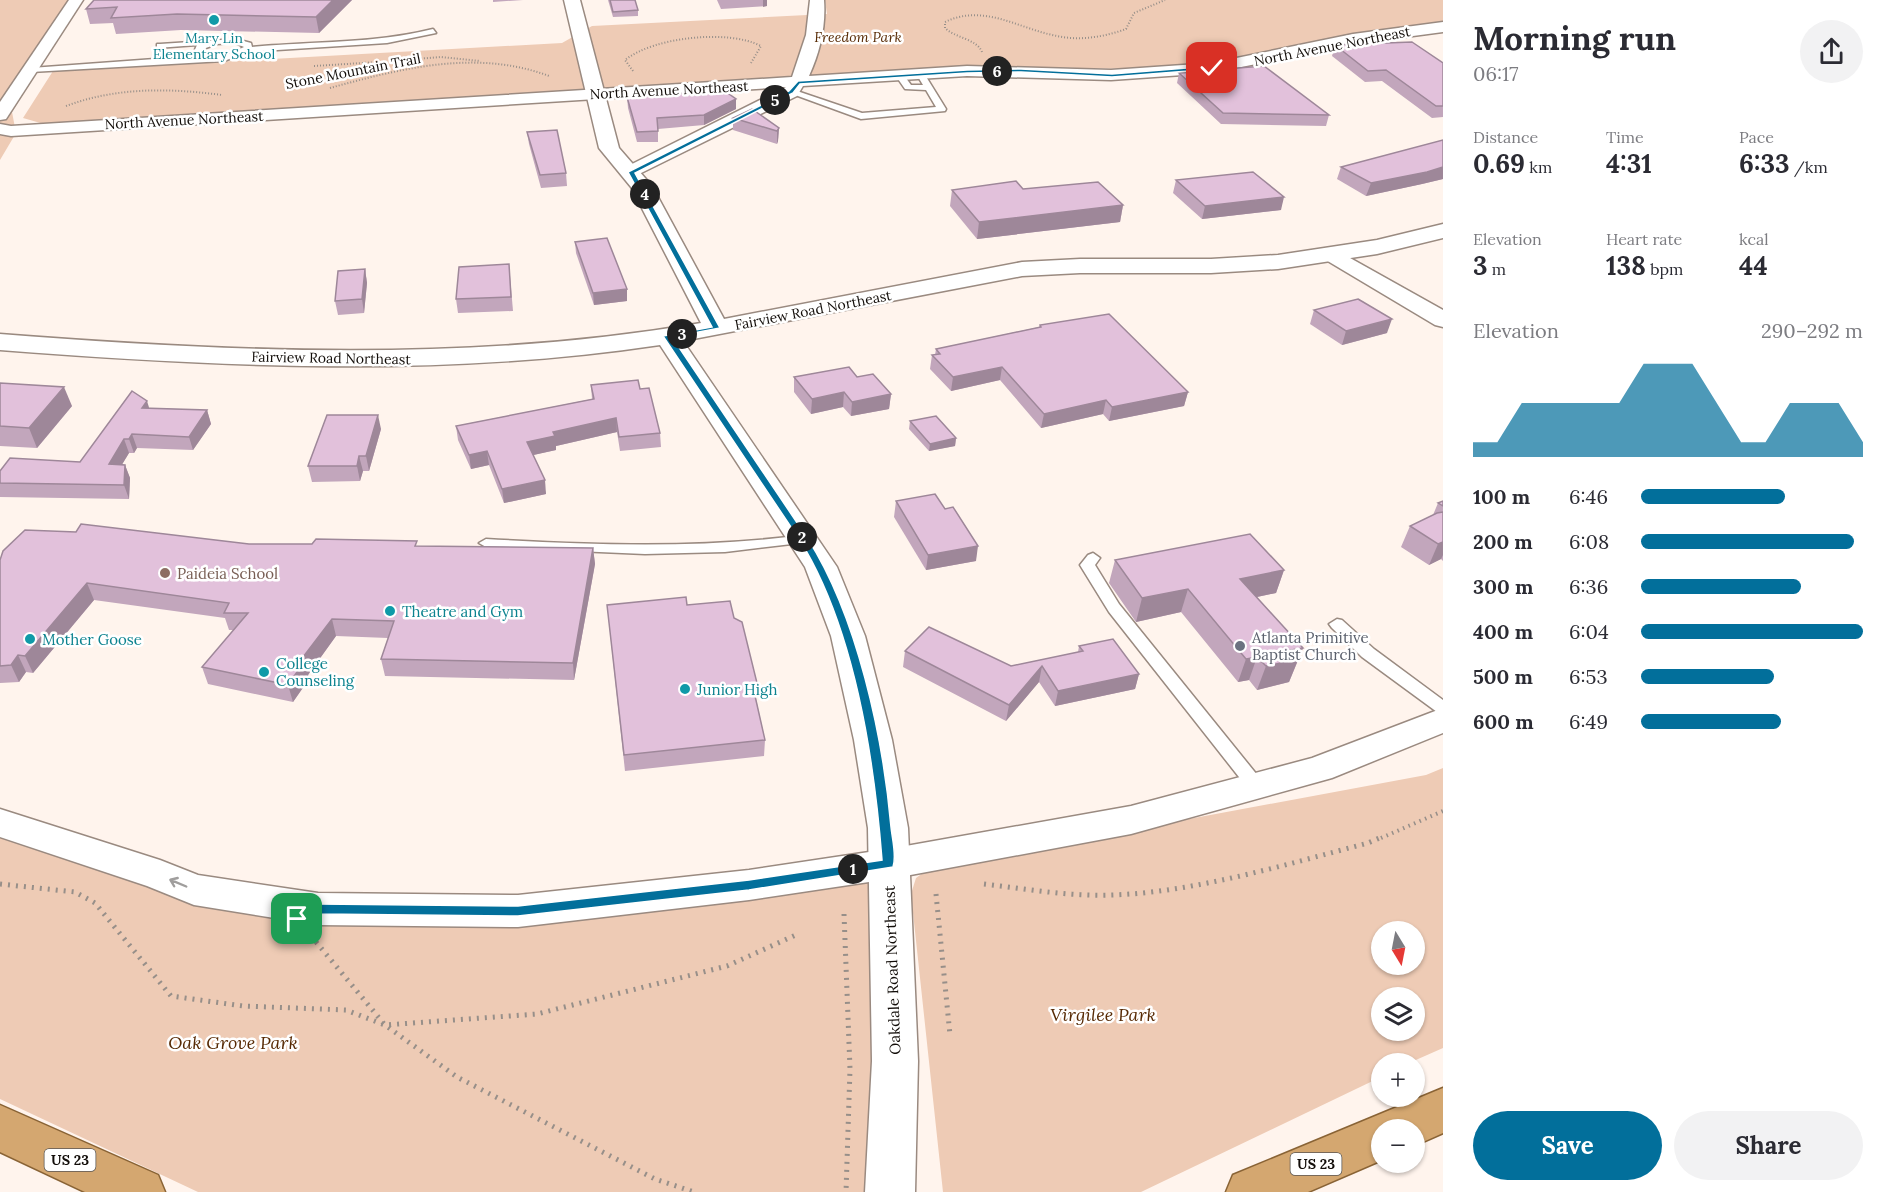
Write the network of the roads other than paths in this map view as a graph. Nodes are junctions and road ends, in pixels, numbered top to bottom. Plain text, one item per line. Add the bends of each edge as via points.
1 (76, 0) edge
2 (572, 0) edge
3 (817, 0) edge
4 (1443, 27) edge
5 (433, 32) dead end
6 (214, 42) junction
7 (246, 50) junction
8 (209, 58) junction
9 (177, 61) junction
10 (31, 70) junction
11 (925, 81) junction
12 (795, 87) junction
13 (597, 94) junction
14 (0, 115) edge
15 (0, 129) edge
16 (631, 172) junction
17 (1443, 231) edge
18 (1334, 255) junction
19 (1443, 320) edge
20 (717, 328) junction
21 (667, 336) junction
22 (0, 342) edge
23 (804, 539) junction
24 (486, 543) dead end
25 (1093, 558) dead end
26 (1337, 624) dead end
27 (1443, 708) edge
28 (1443, 720) edge
29 (1256, 786) junction
30 (0, 823) edge
31 (889, 864) junction
32 (1443, 1110) edge
33 (1422, 1119) edge
34 (0, 1128) edge
35 (1371, 1141) edge
36 (140, 1192) edge
37 (890, 1192) edge
38 (1251, 1192) edge

1 - 10 street
2 - 13 street
3 - 12 street via 815,33
4 - 11 street, North Avenue Northeast via 1353,39 1212,68 1112,75 1000,70
5 - 7 lane via 361,45 299,44
6 - 7 lane via 243,42 248,45
6 - 8 lane via 197,50 197,54
6 - 9 lane via 160,46 181,54
7 - 8 lane via 229,57
8 - 9 lane
9 - 10 lane
10 - 14 street
11 - 12 street, North Avenue Northeast via 900,76
11 - 12 lane via 942,110 861,116
12 - 13 street, North Avenue Northeast
12 - 16 street
13 - 15 street, North Avenue Northeast
13 - 16 street via 609,148 613,157
16 - 20 street
17 - 18 street, Fairview Road Northeast
18 - 19 street
18 - 20 street, Fairview Road Northeast via 1210,266 1043,267
20 - 21 street, Fairview Road Northeast
21 - 22 street, Fairview Road Northeast via 523,352 367,360 166,354
21 - 23 street, Oakdale Road Northeast
23 - 24 lane via 752,547 694,548 591,549
23 - 31 street, Oakdale Road Northeast via 821,567 848,636 882,784
25 - 29 lane via 1087,565 1114,608
26 - 27 lane via 1368,653
28 - 29 street via 1320,769
29 - 31 street via 1131,820
31 -> 30 street via 749,885 518,911 318,909 194,890 160,875
31 - 37 street, Oakdale Road Northeast via 895,1061
32 - 33 highway
34 - 36 highway, US 23
35 - 38 highway, US 23

